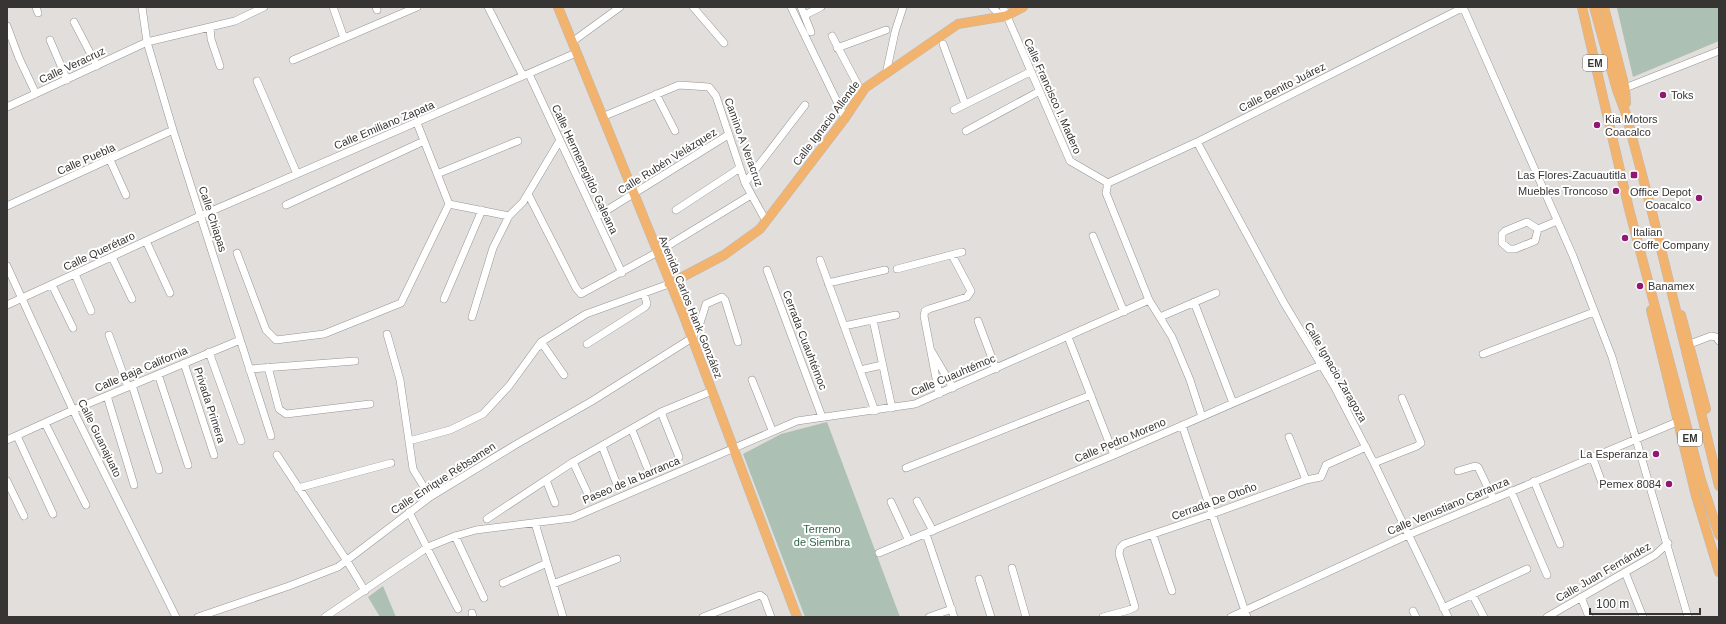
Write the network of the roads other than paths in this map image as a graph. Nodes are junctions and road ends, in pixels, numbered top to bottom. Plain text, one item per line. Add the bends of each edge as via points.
1 (142, 7) edge
2 (264, 7) edge
3 (333, 7) edge
4 (417, 7) edge
5 (488, 7) edge
6 (558, 7) edge
7 (620, 7) edge
8 (693, 7) edge
9 (791, 7) edge
10 (801, 7) edge
11 (821, 7) edge
12 (903, 7) edge
13 (992, 7) edge
14 (1023, 7) edge
15 (1463, 7) edge
16 (1576, 7) edge
17 (1582, 7) edge
18 (1594, 7) edge
19 (1604, 7) edge
20 (1003, 13) edge
21 (805, 15) junction
22 (74, 22) dead end
23 (7, 26) edge
24 (210, 27) junction
25 (886, 30) dead end
26 (811, 32) dead end
27 (832, 36) dead end
28 (344, 38) junction
29 (50, 40) dead end
30 (147, 42) junction
31 (572, 42) junction
32 (724, 42) dead end
33 (943, 44) dead end
34 (837, 48) junction
35 (1719, 51) edge
36 (576, 53) junction
37 (293, 60) dead end
38 (97, 66) junction
39 (220, 66) dead end
40 (1030, 72) junction
41 (886, 74) junction
42 (526, 75) junction
43 (67, 80) junction
44 (257, 81) dead end
45 (1625, 88) junction
46 (1038, 92) junction
47 (862, 93) junction
48 (36, 94) junction
49 (656, 94) junction
50 (965, 104) junction
51 (805, 105) dead end
52 (7, 107) edge
53 (954, 110) dead end
54 (1626, 114) junction
55 (602, 117) junction
56 (845, 118) junction
57 (1608, 119) junction
58 (417, 123) junction
59 (173, 130) junction
60 (675, 131) dead end
61 (966, 131) dead end
62 (728, 136) junction
63 (560, 140) junction
64 (424, 141) junction
65 (518, 141) dead end
66 (1197, 142) junction
67 (110, 160) junction
68 (740, 168) junction
69 (297, 174) junction
70 (438, 174) junction
71 (745, 183) junction
72 (1108, 183) junction
73 (126, 194) dead end
74 (528, 194) junction
75 (633, 195) junction
76 (751, 195) junction
77 (449, 204) junction
78 (286, 205) dead end
79 (7, 206) edge
80 (482, 210) junction
81 (676, 210) dead end
82 (200, 216) junction
83 (510, 216) junction
84 (596, 217) junction
85 (766, 221) junction
86 (1557, 221) junction
87 (1538, 229) junction
88 (1093, 236) dead end
89 (146, 241) junction
90 (962, 252) dead end
91 (237, 253) dead end
92 (656, 253) junction
93 (1641, 254) junction
94 (952, 255) junction
95 (112, 257) junction
96 (820, 260) dead end
97 (1665, 264) junction
98 (7, 266) edge
99 (897, 269) dead end
100 (767, 270) dead end
101 (885, 270) dead end
102 (622, 273) junction
103 (75, 274) junction
104 (669, 284) junction
105 (828, 284) junction
106 (52, 285) junction
107 (170, 293) dead end
108 (644, 293) junction
109 (1216, 293) dead end
110 (22, 299) junction
111 (132, 299) dead end
112 (444, 299) dead end
113 (1150, 300) junction
114 (1194, 302) junction
115 (7, 305) edge
116 (91, 311) dead end
117 (1124, 312) junction
118 (1594, 312) junction
119 (896, 315) dead end
120 (472, 317) dead end
121 (1160, 317) junction
122 (873, 320) junction
123 (978, 321) dead end
124 (844, 326) junction
125 (73, 328) dead end
126 (387, 334) dead end
127 (109, 335) dead end
128 (1068, 337) junction
129 (692, 338) junction
130 (240, 340) junction
131 (1719, 341) edge
132 (541, 342) junction
133 (738, 342) dead end
134 (587, 344) dead end
135 (1690, 344) junction
136 (931, 351) junction
137 (210, 352) junction
138 (1483, 354) dead end
139 (355, 361) dead end
140 (184, 363) junction
141 (882, 365) junction
142 (1321, 365) junction
143 (268, 367) junction
144 (249, 369) junction
145 (996, 369) junction
146 (860, 370) junction
147 (158, 374) junction
148 (564, 375) dead end
149 (752, 380) dead end
150 (130, 386) junction
151 (953, 388) junction
152 (712, 391) junction
153 (939, 394) junction
154 (1091, 395) junction
155 (107, 396) junction
156 (1402, 398) dead end
157 (1233, 403) junction
158 (370, 404) dead end
159 (892, 408) junction
160 (73, 410) junction
161 (875, 411) junction
162 (661, 412) junction
163 (822, 417) junction
164 (1202, 417) junction
165 (1677, 422) junction
166 (45, 423) junction
167 (1182, 425) junction
168 (632, 430) junction
169 (772, 430) junction
170 (17, 436) junction
171 (270, 436) dead end
172 (1289, 437) dead end
173 (1636, 437) junction
174 (7, 440) edge
175 (241, 441) dead end
176 (409, 441) junction
177 (602, 446) junction
178 (1366, 446) junction
179 (733, 447) junction
180 (214, 455) dead end
181 (277, 455) dead end
182 (1114, 455) junction
183 (1592, 456) junction
184 (679, 457) dead end
185 (1719, 461) edge
186 (391, 462) dead end
187 (573, 462) junction
188 (1374, 463) junction
189 (188, 465) dead end
190 (647, 467) dead end
191 (906, 468) dead end
192 (159, 470) dead end
193 (1458, 471) dead end
194 (546, 480) junction
195 (1306, 480) junction
196 (7, 481) edge
197 (1534, 481) junction
198 (616, 482) dead end
199 (1602, 483) dead end
200 (134, 485) dead end
201 (1719, 486) edge
202 (298, 488) junction
203 (1511, 491) junction
204 (587, 492) dead end
205 (430, 497) junction
206 (1493, 498) junction
207 (917, 501) dead end
208 (891, 502) dead end
209 (555, 503) dead end
210 (86, 506) dead end
211 (408, 512) junction
212 (54, 514) dead end
213 (1212, 514) junction
214 (24, 516) dead end
215 (487, 519) dead end
216 (534, 523) junction
217 (930, 532) junction
218 (1408, 534) junction
219 (1153, 535) junction
220 (1719, 535) edge
221 (456, 536) junction
222 (909, 541) junction
223 (1668, 543) junction
224 (1560, 544) dead end
225 (428, 547) junction
226 (879, 553) dead end
227 (617, 559) dead end
228 (347, 561) junction
229 (547, 563) junction
230 (1012, 568) dead end
231 (1528, 568) dead end
232 (1625, 572) junction
233 (1719, 572) edge
234 (1546, 575) dead end
235 (979, 579) dead end
236 (503, 582) dead end
237 (553, 584) junction
238 (365, 591) junction
239 (1172, 591) dead end
240 (1472, 594) junction
241 (1581, 597) junction
242 (484, 598) dead end
243 (1443, 608) junction
244 (458, 609) dead end
245 (952, 609) junction
246 (1246, 614) edge
247 (176, 617) edge
248 (198, 617) edge
249 (325, 617) edge
250 (563, 617) edge
251 (703, 617) edge
252 (771, 617) edge
253 (797, 617) edge
254 (929, 617) edge
255 (954, 617) edge
256 (991, 617) edge
257 (1026, 617) edge
258 (1103, 617) edge
259 (1231, 617) edge
260 (1448, 617) edge
261 (1484, 617) edge
262 (1547, 617) edge
263 (1589, 617) edge
264 (1643, 617) edge
265 (1688, 617) edge

1 - 30 street, Calle Chiapas
2 - 24 street, Calle Veracruz via 235,21
3 - 28 street
4 - 28 street
5 - 42 street, Calle Hermenegildo Galeana
6 - 31 main road, Avenida Carlos Hank González
7 - 31 street
8 - 32 street
9 - 56 street
10 - 21 street
11 - 21 street
12 - 41 street
13 - 20 street
14 - 20 main road, Calle Ignacio Allende
15 - 66 street, Calle Benito Juárez
15 - 86 street
16 - 57 main road via 1598,95
17 - 57 main road, EM
18 - 54 main road, EM
19 - 45 main road
20 - 40 street, Calle Francisco I. Madero
20 - 41 main road, Calle Ignacio Allende via 958,24
21 - 26 street
22 - 38 street
23 - 48 street
24 - 30 street, Calle Veracruz
24 - 39 street
25 - 34 street
27 - 34 street
28 - 37 street
29 - 43 street
30 - 38 street, Calle Veracruz
30 - 59 street, Calle Chiapas
31 - 36 main road, Avenida Carlos Hank González
33 - 50 street
34 - 47 street
35 - 45 street
36 - 42 street, Calle Emiliano Zapata
36 - 55 main road, Avenida Carlos Hank González
38 - 43 street, Calle Veracruz
40 - 46 street, Calle Francisco I. Madero
40 - 50 street
41 - 47 main road, Calle Ignacio Allende via 865,88
42 - 58 street, Calle Emiliano Zapata
42 - 63 street, Calle Hermenegildo Galeana
43 - 48 street, Calle Veracruz
44 - 69 street
45 - 54 main road
46 - 61 street
46 - 72 street, Calle Francisco I. Madero via 1070,161
47 - 56 main road, Calle Ignacio Allende
48 - 52 street, Calle Veracruz
49 - 55 street, Camino A Veracruz
49 - 60 street
49 - 62 street, Camino A Veracruz via 678,85 709,87 716,96
50 - 53 street
51 - 71 street
54 - 97 main road, EM
55 - 75 main road, Avenida Carlos Hank González
56 - 85 main road, Calle Ignacio Allende
57 - 93 main road, EM
58 - 64 street
58 - 69 street, Calle Emiliano Zapata
59 - 67 street, Calle Puebla
59 - 82 street, Calle Chiapas
62 - 68 street, Camino A Veracruz
62 - 75 street, Calle Rubén Velázquez
63 - 74 street
63 - 84 street, Calle Hermenegildo Galeana
64 - 70 street
64 - 78 street
65 - 70 street
66 - 72 street, Calle Benito Juárez
66 - 142 street, Calle Ignacio Zaragoza via 1284,304
67 - 73 street
67 - 79 street, Calle Puebla
68 - 71 street, Camino A Veracruz
68 - 81 street
69 - 82 street, Calle Emiliano Zapata
70 - 77 street
71 - 76 street, Camino A Veracruz
72 - 113 street via 1106,193
74 - 83 street
74 - 102 street via 581,294
75 - 84 street, Calle Rubén Velázquez
75 - 92 main road, Avenida Carlos Hank González
76 - 85 street, Camino A Veracruz
76 - 92 street
77 - 80 street
77 - 91 street via 401,303 324,334 276,340 270,336
80 - 83 street
80 - 112 street
82 - 89 street, Calle Querétaro
82 - 130 street, Calle Chiapas
83 - 120 street via 493,248
84 - 102 street, Calle Hermenegildo Galeana
85 - 104 main road, Calle Ignacio Allende via 760,229 724,255
86 - 87 street
86 - 118 street
87 - 87 street via 1528,222 1505,231 1502,234 1502,243 1509,249 1515,249 1535,241
88 - 117 street
89 - 95 street, Calle Querétaro
89 - 107 street
90 - 94 street
92 - 102 street
92 - 104 main road, Avenida Carlos Hank González
93 - 165 main road
93 - 220 main road, EM via 1701,480
94 - 99 street
94 - 136 street via 970,294 925,311
95 - 103 street, Calle Querétaro
95 - 111 street
96 - 105 street
97 - 135 main road
97 - 201 main road, EM
98 - 110 street, Calle Guanajuato
100 - 163 street, Cerrada Cuauhtémoc
101 - 105 street
103 - 106 street, Calle Querétaro
103 - 116 street
104 - 108 street
104 - 129 main road, Avenida Carlos Hank González
105 - 124 street
106 - 110 street, Calle Querétaro
106 - 125 street
108 - 132 street via 586,314
108 - 134 street via 647,304 645,307
109 - 114 street
110 - 115 street, Calle Querétaro
110 - 160 street, Calle Guanajuato
113 - 117 street, Calle Cuauhtémoc
113 - 121 street
114 - 121 street
114 - 157 street
117 - 128 street, Calle Cuauhtémoc
118 - 138 street
118 - 173 street via 1612,357
119 - 122 street
121 - 164 street via 1172,337
122 - 124 street
122 - 141 street
123 - 145 street
124 - 146 street
126 - 176 street via 400,380
127 - 150 street
128 - 145 street, Calle Cuauhtémoc
128 - 154 street
129 - 133 street via 706,304 722,297
129 - 152 main road, Avenida Carlos Hank González
129 - 205 street, Calle Enrique Rébsamen
130 - 137 street, Calle Baja California
130 - 144 street, Calle Chiapas
131 - 135 street via 1711,336
132 - 148 street
132 - 176 street via 509,386 483,414 450,430
135 - 185 main road
136 - 151 street
136 - 153 street
137 - 140 street, Calle Baja California
137 - 175 street
139 - 143 street
140 - 147 street, Calle Baja California
140 - 180 street, Privada Primera
141 - 146 street
141 - 159 street
142 - 157 street, Calle Pedro Moreno
142 - 178 street, Calle Ignacio Zaragoza
143 - 144 street
143 - 158 street via 279,409 286,414
144 - 171 street, Calle Chiapas
145 - 151 street, Calle Cuauhtémoc
146 - 161 street
147 - 150 street, Calle Baja California
147 - 189 street
149 - 169 street
150 - 155 street, Calle Baja California
150 - 192 street
151 - 153 street, Calle Cuauhtémoc
152 - 162 street
152 - 179 main road, Avenida Carlos Hank González
153 - 159 street, Calle Cuauhtémoc via 915,404
154 - 182 street
154 - 191 street
155 - 160 street, Calle Baja California
155 - 200 street
156 - 188 street via 1421,443
157 - 164 street, Calle Pedro Moreno
159 - 161 street, Calle Cuauhtémoc
160 - 166 street, Calle Baja California
160 - 247 street, Calle Guanajuato
161 - 163 street, Calle Cuauhtémoc
162 - 168 street
162 - 184 street
163 - 169 street, Calle Cuauhtémoc via 797,421
164 - 167 street, Calle Pedro Moreno
165 - 173 street, Calle Venustiano Carranza
165 - 233 main road
166 - 170 street, Calle Baja California
166 - 210 street
167 - 182 street, Calle Pedro Moreno
167 - 213 street
168 - 177 street
168 - 190 street
169 - 179 street, Calle Cuauhtémoc
170 - 174 street, Calle Baja California
170 - 212 street
172 - 195 street
173 - 183 street, Calle Venustiano Carranza
173 - 223 street
176 - 205 street via 413,469
177 - 187 street
177 - 198 street
178 - 188 street, Calle Ignacio Zaragoza
178 - 195 street, Cerrada De Otoño via 1326,465 1321,477
179 - 216 street, Paseo de la barranca via 572,518
179 - 253 main road, Avenida Carlos Hank González
181 - 202 street
182 - 217 street, Calle Pedro Moreno
183 - 197 street, Calle Venustiano Carranza
183 - 199 street
186 - 202 street
187 - 194 street
187 - 204 street
188 - 218 street, Calle Ignacio Zaragoza
193 - 206 street via 1478,467
194 - 209 street
194 - 215 street
195 - 213 street, Cerrada De Otoño
196 - 214 street
197 - 203 street, Calle Venustiano Carranza
197 - 224 street
202 - 228 street
203 - 206 street, Calle Venustiano Carranza
203 - 234 street
205 - 211 street, Calle Enrique Rébsamen
206 - 218 street, Calle Venustiano Carranza
207 - 217 street
208 - 222 street
211 - 225 street
211 - 228 street, Calle Enrique Rébsamen
213 - 219 street, Cerrada De Otoño
213 - 246 street
216 - 221 street, Paseo de la barranca via 476,530
216 - 229 street
217 - 222 street, Calle Pedro Moreno
217 - 245 street
218 - 243 street, Calle Ignacio Zaragoza
218 - 246 street, Calle Venustiano Carranza
219 - 239 street
219 - 258 street, Cerrada De Otoño via 1124,544 1120,548 1119,554 1135,607
221 - 225 street, Paseo de la barranca
221 - 242 street
222 - 226 street, Calle Pedro Moreno
223 - 232 street, Calle Juan Fernández via 1655,555
223 - 265 street
225 - 238 street, Paseo de la barranca
225 - 244 street
227 - 237 street
228 - 238 street
228 - 248 street, Calle Enrique Rébsamen via 289,586
229 - 236 street
229 - 237 street
230 - 257 street
231 - 240 street
232 - 241 street, Calle Juan Fernández
232 - 264 street
235 - 256 street
237 - 250 street
238 - 249 street, Paseo de la barranca
240 - 243 street
240 - 261 street
241 - 262 street, Calle Juan Fernández
241 - 263 street
243 - 260 street, Calle Ignacio Zaragoza
245 - 254 street
245 - 255 street
246 - 259 street, Calle Venustiano Carranza
251 - 252 street via 760,595 764,598

